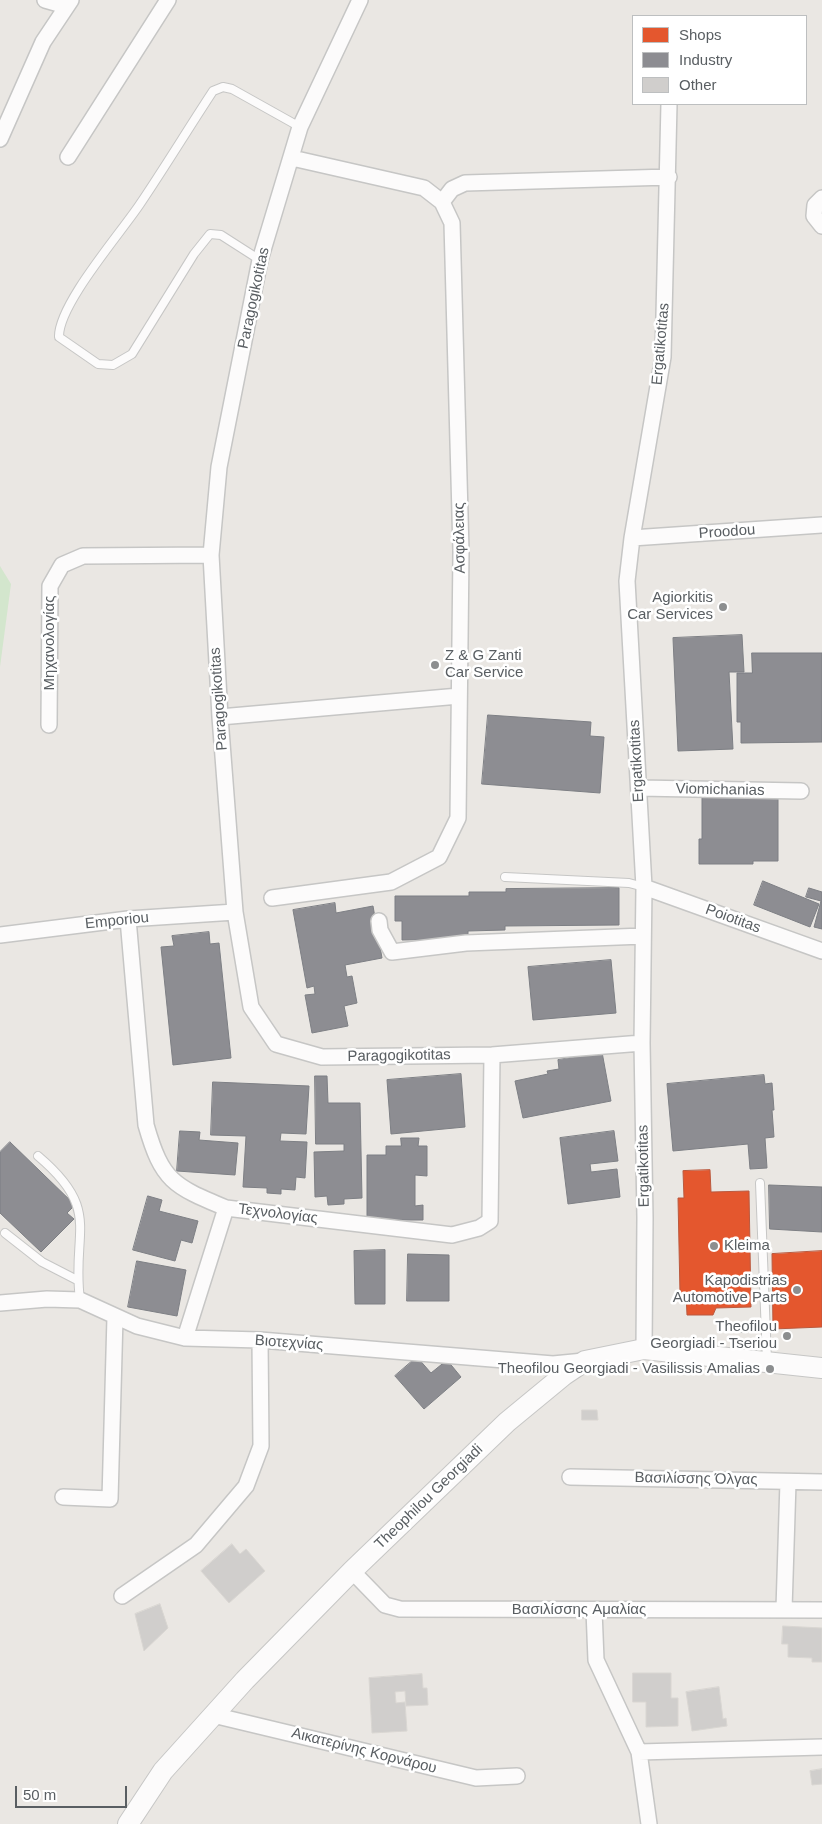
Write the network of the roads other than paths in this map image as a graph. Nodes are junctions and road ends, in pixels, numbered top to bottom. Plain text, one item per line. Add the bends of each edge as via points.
1 (45, 0) edge
2 (168, 0) edge
3 (360, 0) edge
4 (68, 3) edge
5 (670, 105) edge
6 (300, 127) junction
7 (0, 139) edge
8 (68, 157) dead end
9 (292, 158) junction
10 (669, 176) junction
11 (822, 198) edge
12 (442, 202) junction
13 (822, 226) edge
14 (260, 260) junction
15 (822, 525) edge
16 (632, 538) junction
17 (211, 555) junction
18 (459, 696) junction
19 (220, 717) junction
20 (49, 725) dead end
21 (638, 788) junction
22 (801, 792) dead end
23 (505, 877) dead end
24 (644, 887) junction
25 (272, 898) dead end
26 (235, 912) junction
27 (128, 919) junction
28 (379, 921) dead end
29 (0, 935) edge
30 (643, 936) junction
31 (822, 951) edge
32 (642, 1044) junction
33 (492, 1055) junction
34 (38, 1156) dead end
35 (760, 1183) dead end
36 (226, 1208) junction
37 (5, 1233) dead end
38 (77, 1280) junction
39 (80, 1300) junction
40 (0, 1302) edge
41 (116, 1317) junction
42 (727, 1328) dead end
43 (766, 1328) junction
44 (186, 1338) junction
45 (260, 1340) junction
46 (644, 1349) junction
47 (585, 1361) junction
48 (767, 1362) junction
49 (822, 1368) edge
50 (570, 1477) dead end
51 (788, 1482) junction
52 (822, 1482) edge
53 (63, 1497) dead end
54 (352, 1571) junction
55 (122, 1596) dead end
56 (784, 1609) junction
57 (594, 1610) junction
58 (822, 1610) edge
59 (213, 1715) junction
60 (822, 1747) edge
61 (639, 1752) junction
62 (516, 1776) dead end
63 (128, 1824) edge
64 (650, 1824) edge

1 - 4 street
2 - 8 street
3 - 6 street, Paragogikotitas
4 - 7 street via 43,42
5 - 10 street, Ergatikotitas
6 - 9 street, Paragogikotitas
6 - 14 lane via 232,89 223,87 212,91 139,206 79,290 58,327 59,338 98,364 113,365 132,354 194,254 210,234 221,236
9 - 12 street via 424,188
9 - 14 street, Paragogikotitas
10 - 12 street via 465,183 452,189
10 - 16 street, Ergatikotitas via 663,357
11 - 13 street via 815,205 814,216
12 - 18 street, Ασφάλειας via 452,223 460,551
14 - 17 street, Paragogikotitas via 219,467
15 - 16 street, Proodou
16 - 21 street, Ergatikotitas via 627,581
17 - 19 street, Paragogikotitas
17 - 20 street, Μηχανολογίας via 82,556 62,565 50,586
18 - 19 street
18 - 25 street, Ασφάλειας via 458,818 439,857 391,882
19 - 26 street, Paragogikotitas
21 - 22 street, Viomichanias
21 - 24 street, Ergatikotitas
23 - 24 lane via 629,883
24 - 30 street, Ergatikotitas
24 - 31 street, Poiotitas
26 - 27 street, Emporiou
26 - 33 street, Paragogikotitas via 251,1007 276,1044 322,1057
27 - 29 street, Emporiou
27 - 36 street, Τεχνολογίας via 146,1125 155,1156 169,1178 197,1196
28 - 30 street via 380,930 392,952 466,943
30 - 32 street, Ergatikotitas
32 - 33 street, Paragogikotitas
32 - 46 street, Ergatikotitas
33 - 36 street, Τεχνολογίας via 490,1221 479,1228 452,1235
34 - 38 lane via 60,1174 77,1206 82,1231
35 - 43 lane
36 - 44 street
37 - 38 lane via 42,1262
38 - 39 lane
39 - 40 street, Βιοτεχνίας
39 - 41 street, Βιοτεχνίας
41 - 44 street, Βιοτεχνίας via 137,1326
41 - 53 street via 110,1498
42 - 43 lane
43 - 48 lane
44 - 45 street, Βιοτεχνίας
45 - 47 street, Βιοτεχνίας via 553,1364
45 - 55 street via 261,1446 246,1486 196,1545
46 - 47 street, Theophilou Georgiadi
46 - 48 street, Theophilou Georgiadi
47 - 54 street, Theophilou Georgiadi via 544,1389 507,1422
48 - 49 street, Theophilou Georgiadi
50 - 51 street, Βασιλίσσης Όλγας
51 - 52 street, Βασιλίσσης Όλγας
51 - 56 street
54 - 57 street, Βασιλίσσης Αμαλίας via 385,1605 400,1609
54 - 59 street, Theophilou Georgiadi
56 - 57 street, Βασιλίσσης Αμαλίας
56 - 58 street, Βασιλίσσης Αμαλίας
57 - 61 street via 596,1660
59 - 62 street, Αικατερίνης Κορνάρου via 476,1778
59 - 63 street, Theophilou Georgiadi via 163,1771
60 - 61 street
61 - 64 street

